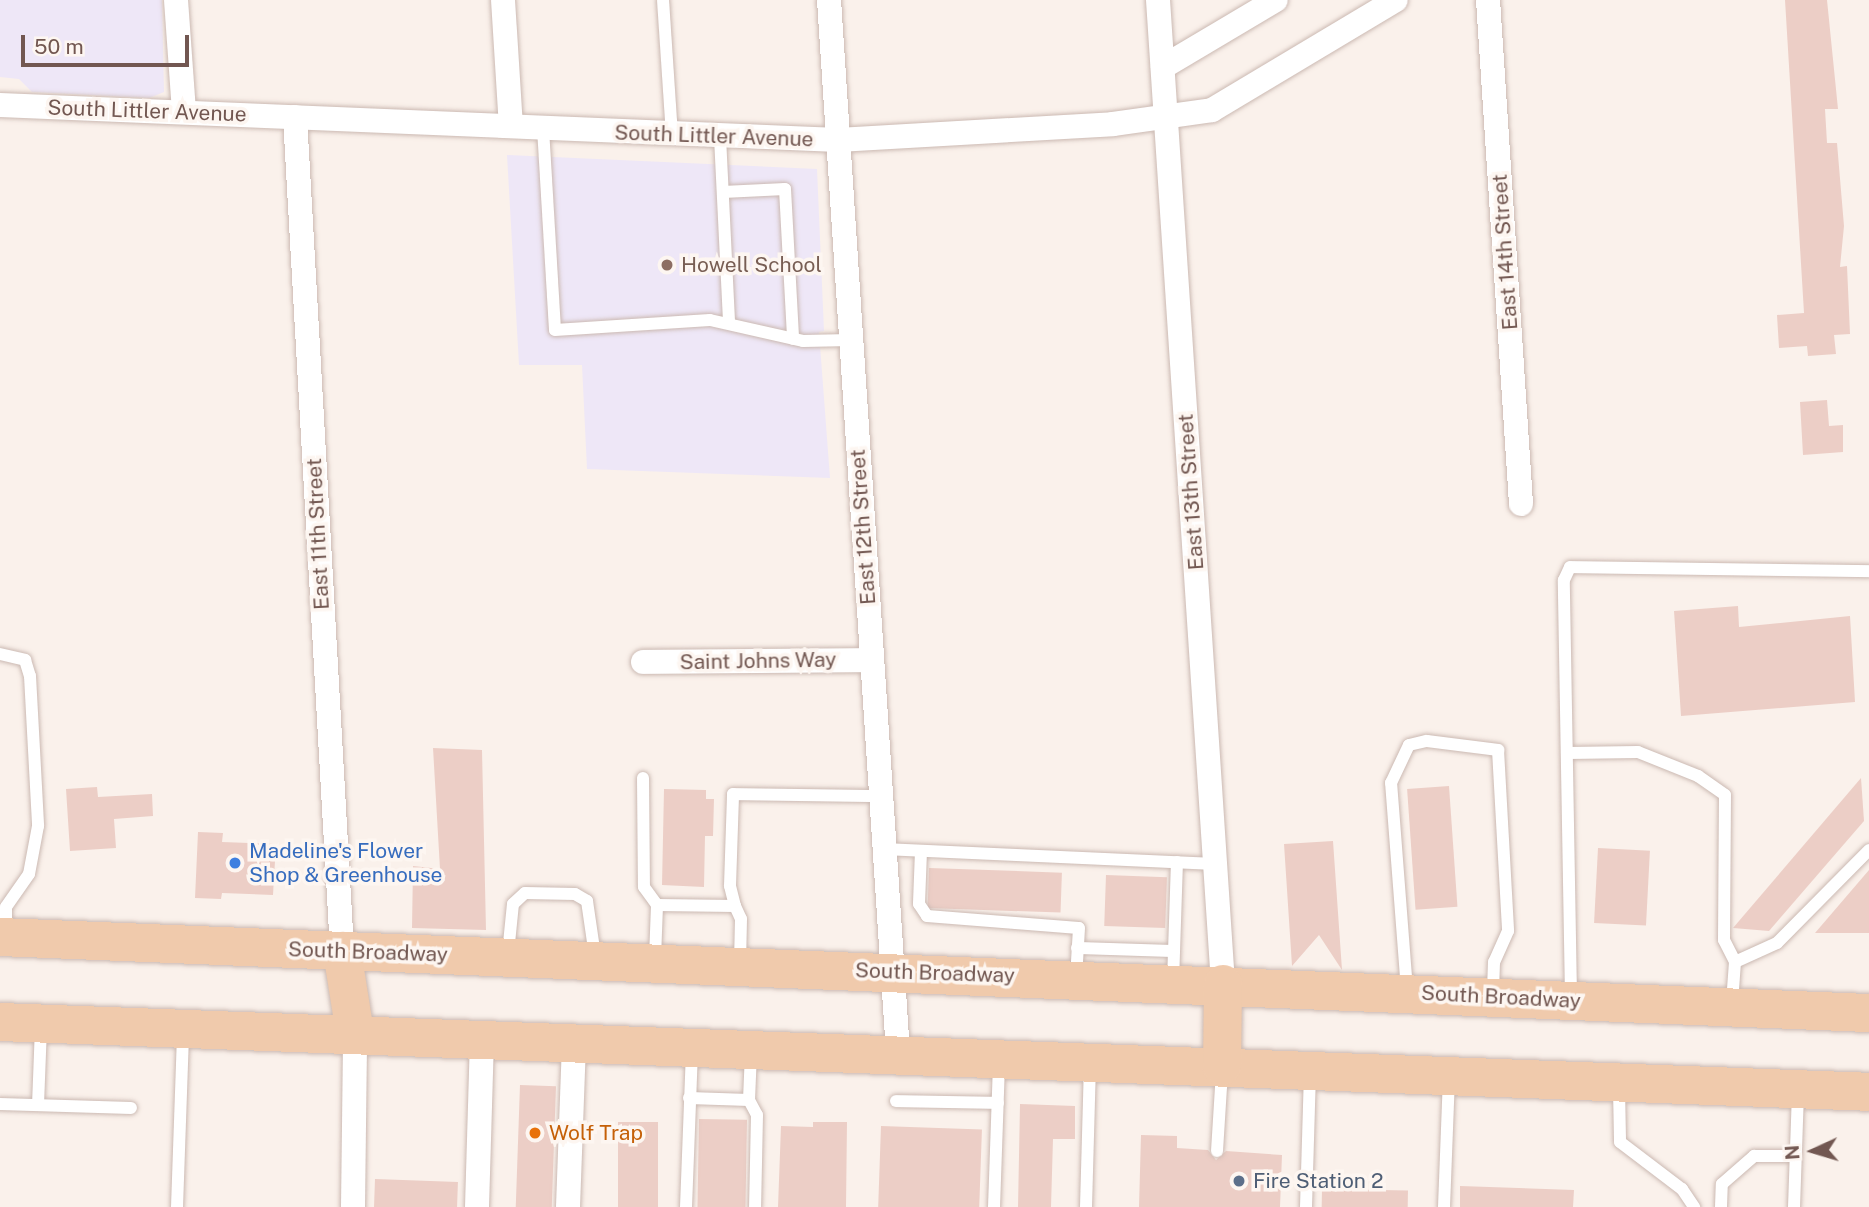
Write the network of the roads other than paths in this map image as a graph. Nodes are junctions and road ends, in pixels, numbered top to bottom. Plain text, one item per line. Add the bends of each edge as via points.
1 (176, 0) edge
2 (503, 0) edge
3 (663, 0) edge
4 (829, 0) edge
5 (1158, 0) edge
6 (1276, 0) edge
7 (1396, 0) edge
8 (1488, 0) edge
9 (1163, 67) junction
10 (0, 106) edge
11 (184, 111) junction
12 (295, 117) junction
13 (1167, 118) junction
14 (511, 126) junction
15 (543, 128) junction
16 (672, 136) junction
17 (720, 137) junction
18 (838, 140) junction
19 (723, 192) junction
20 (729, 323) junction
21 (793, 339) junction
22 (851, 340) junction
23 (1521, 504) dead end
24 (1869, 571) edge
25 (0, 654) edge
26 (872, 660) junction
27 (643, 662) dead end
28 (1568, 753) junction
29 (643, 778) dead end
30 (881, 796) junction
31 (884, 849) junction
32 (1869, 850) edge
33 (921, 851) junction
34 (1177, 862) junction
35 (1215, 864) junction
36 (657, 905) junction
37 (735, 906) junction
38 (3, 922) edge
39 (342, 951) junction
40 (508, 957) junction
41 (596, 960) junction
42 (655, 962) junction
43 (1735, 962) junction
44 (1077, 963) junction
45 (740, 965) junction
46 (1173, 967) junction
47 (892, 971) junction
48 (1223, 984) junction
49 (1407, 993) junction
50 (1493, 996) junction
51 (1570, 1000) junction
52 (1731, 1007) junction
53 (1869, 1013) edge
54 (0, 1022) edge
55 (41, 1023) junction
56 (184, 1027) junction
57 (355, 1033) junction
58 (482, 1038) junction
59 (574, 1042) junction
60 (692, 1047) junction
61 (751, 1049) junction
62 (898, 1054) junction
63 (999, 1057) junction
64 (1091, 1061) junction
65 (1222, 1066) junction
66 (1310, 1071) junction
67 (1449, 1074) junction
68 (1618, 1082) junction
69 (1798, 1089) junction
70 (1869, 1092) edge
71 (689, 1098) junction
72 (749, 1100) junction
73 (896, 1101) dead end
74 (998, 1103) junction
75 (0, 1104) edge
76 (38, 1105) junction
77 (131, 1108) dead end
78 (1217, 1151) dead end
79 (1796, 1156) junction
80 (177, 1207) edge
81 (354, 1207) edge
82 (477, 1207) edge
83 (568, 1207) edge
84 (686, 1207) edge
85 (755, 1207) edge
86 (994, 1207) edge
87 (1086, 1207) edge
88 (1306, 1207) edge
89 (1444, 1207) edge
90 (1694, 1207) edge
91 (1721, 1207) edge
92 (1794, 1207) edge

1 - 11 street
2 - 14 street
3 - 16 lane
4 - 18 street, East 12th Street
5 - 9 street, East 13th Street
6 - 9 street
7 - 13 street, South Littler Avenue via 1212,110
8 - 23 street, East 14th Street
9 - 13 street, East 13th Street
10 - 11 street, South Littler Avenue
11 - 12 street, South Littler Avenue
12 - 14 street, South Littler Avenue
12 - 39 street, East 11th Street
13 - 18 street, South Littler Avenue
13 - 35 street, East 13th Street
14 - 15 street, South Littler Avenue
15 - 16 street, South Littler Avenue
15 - 20 lane via 555,330
16 - 17 street, South Littler Avenue
17 - 18 street, South Littler Avenue
17 - 19 lane
18 - 22 street, East 12th Street
19 - 20 lane
19 - 21 lane via 785,189
20 - 21 lane
21 - 22 lane
22 - 26 street, East 12th Street
24 - 28 lane via 1602,563 1570,567 1564,580
25 - 38 lane via 25,660 30,676 38,826 29,874
26 - 27 street, Saint Johns Way
26 - 30 street, East 12th Street
28 - 43 lane via 1638,752 1698,776 1725,795 1724,940
28 - 51 lane
29 - 36 lane via 644,887
30 - 31 street, East 12th Street
30 - 37 lane via 733,794 730,886
31 - 33 lane
31 - 47 street, East 12th Street
32 - 43 lane via 1777,943
33 - 34 lane
33 - 44 lane via 919,904 927,916 1079,928
34 - 35 lane
34 - 46 lane
35 - 48 street, East 13th Street
36 - 37 lane
36 - 42 lane
37 - 45 lane via 741,919
38 - 39 main road, South Broadway
39 - 40 main road, South Broadway
39 - 57 main road
40 - 41 main road, South Broadway
40 - 41 lane via 513,904 525,893 575,894 587,901
41 - 42 main road, South Broadway
42 - 45 main road, South Broadway
43 - 52 lane
44 - 46 main road, South Broadway
44 - 47 main road, South Broadway
45 - 47 main road, South Broadway
46 - 48 main road, South Broadway
47 - 62 street, East 12th Street
48 - 49 main road, South Broadway
48 - 65 main road
49 - 50 main road, South Broadway
49 - 50 lane via 1391,783 1409,745 1441,742 1498,750 1508,931 1494,962
50 - 51 main road, South Broadway
51 - 52 main road, South Broadway
52 - 53 main road, South Broadway
54 - 55 main road
55 - 56 main road
55 - 76 lane
56 - 57 main road
56 - 80 lane
57 - 58 main road
57 - 81 street
58 - 59 main road
58 - 82 street
59 - 60 main road
59 - 83 street
60 - 61 main road
60 - 71 lane
61 - 62 main road
61 - 72 lane
62 - 63 main road
63 - 64 main road
63 - 74 lane
64 - 65 main road
64 - 87 lane
65 - 66 main road
65 - 78 lane
66 - 67 main road
66 - 88 lane
67 - 68 main road
67 - 89 lane
68 - 69 main road
68 - 90 lane via 1620,1142 1682,1189
69 - 70 main road
69 - 79 lane
71 - 72 lane
71 - 84 lane
72 - 85 lane via 757,1115
73 - 74 lane
74 - 86 lane
75 - 76 lane
76 - 77 lane
79 - 91 lane via 1754,1156 1722,1184
79 - 92 lane

